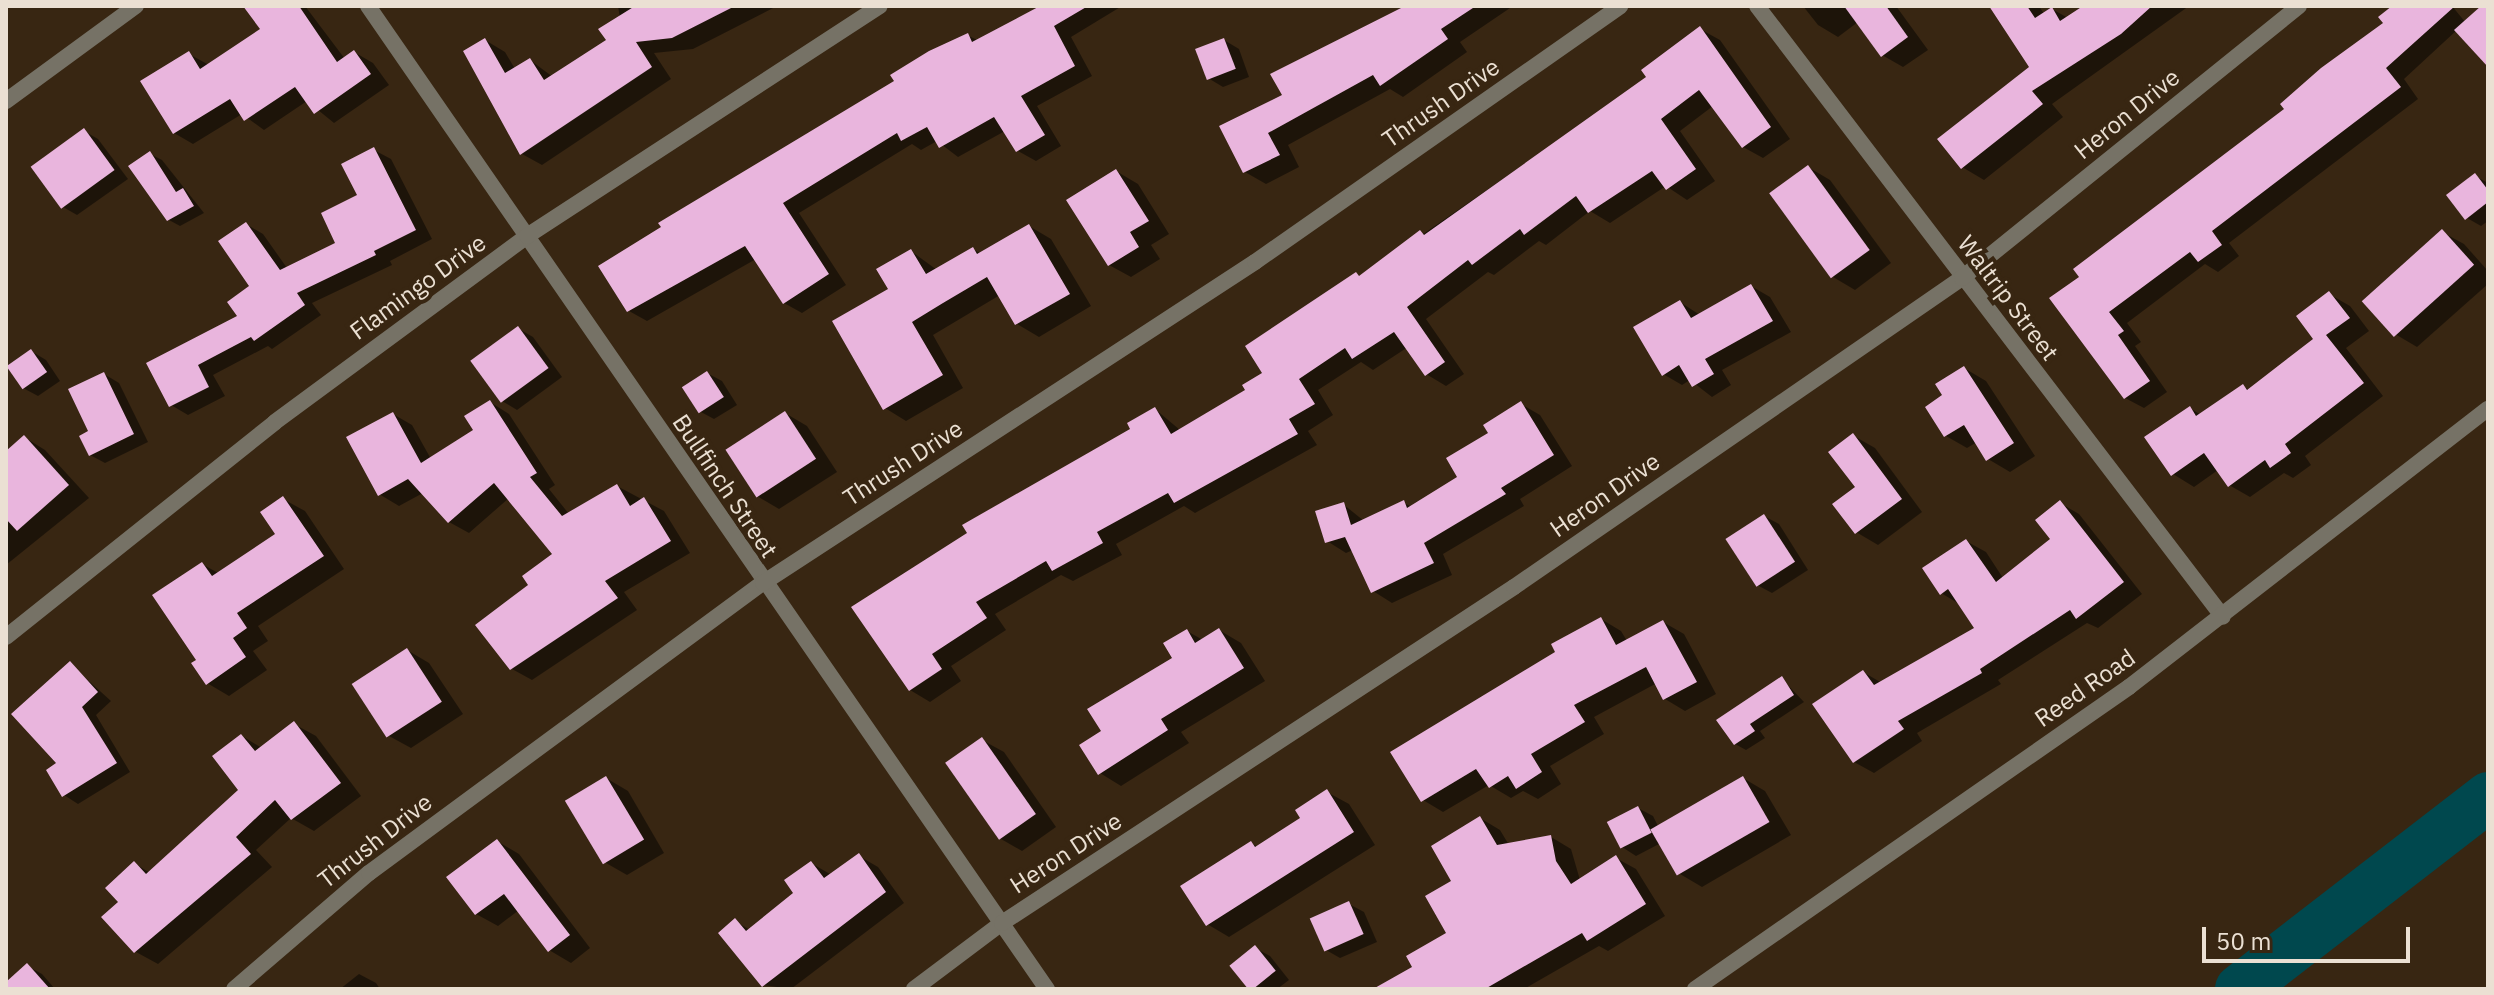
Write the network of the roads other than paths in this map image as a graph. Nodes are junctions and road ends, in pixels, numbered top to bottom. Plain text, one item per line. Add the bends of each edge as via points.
1 (136, 6) edge
2 (368, 6) edge
3 (880, 6) edge
4 (1620, 6) edge
5 (1757, 6) edge
6 (2299, 6) edge
7 (6, 101) edge
8 (527, 236) junction
9 (1962, 278) junction
10 (2488, 409) edge
11 (763, 583) junction
12 (2223, 617) junction
13 (6, 637) edge
14 (1002, 923) junction
15 (234, 989) edge
16 (914, 989) edge
17 (1047, 989) edge
18 (1695, 989) edge

1 - 7 street
2 - 8 street, Bullfinch Street
3 - 8 street, Flamingo Drive
4 - 11 street, Thrush Drive via 1255,262
5 - 9 street, Waltrip Street
6 - 9 street, Heron Drive
8 - 11 street, Bullfinch Street
8 - 13 street, Flamingo Drive via 275,422
9 - 12 street, Waltrip Street
9 - 14 street, Heron Drive via 1514,587
10 - 12 street, Reed Road
11 - 14 street, Bullfinch Street
11 - 15 street, Thrush Drive via 369,873
12 - 18 street, Reed Road
14 - 16 street, Heron Drive
14 - 17 street, Bullfinch Street

